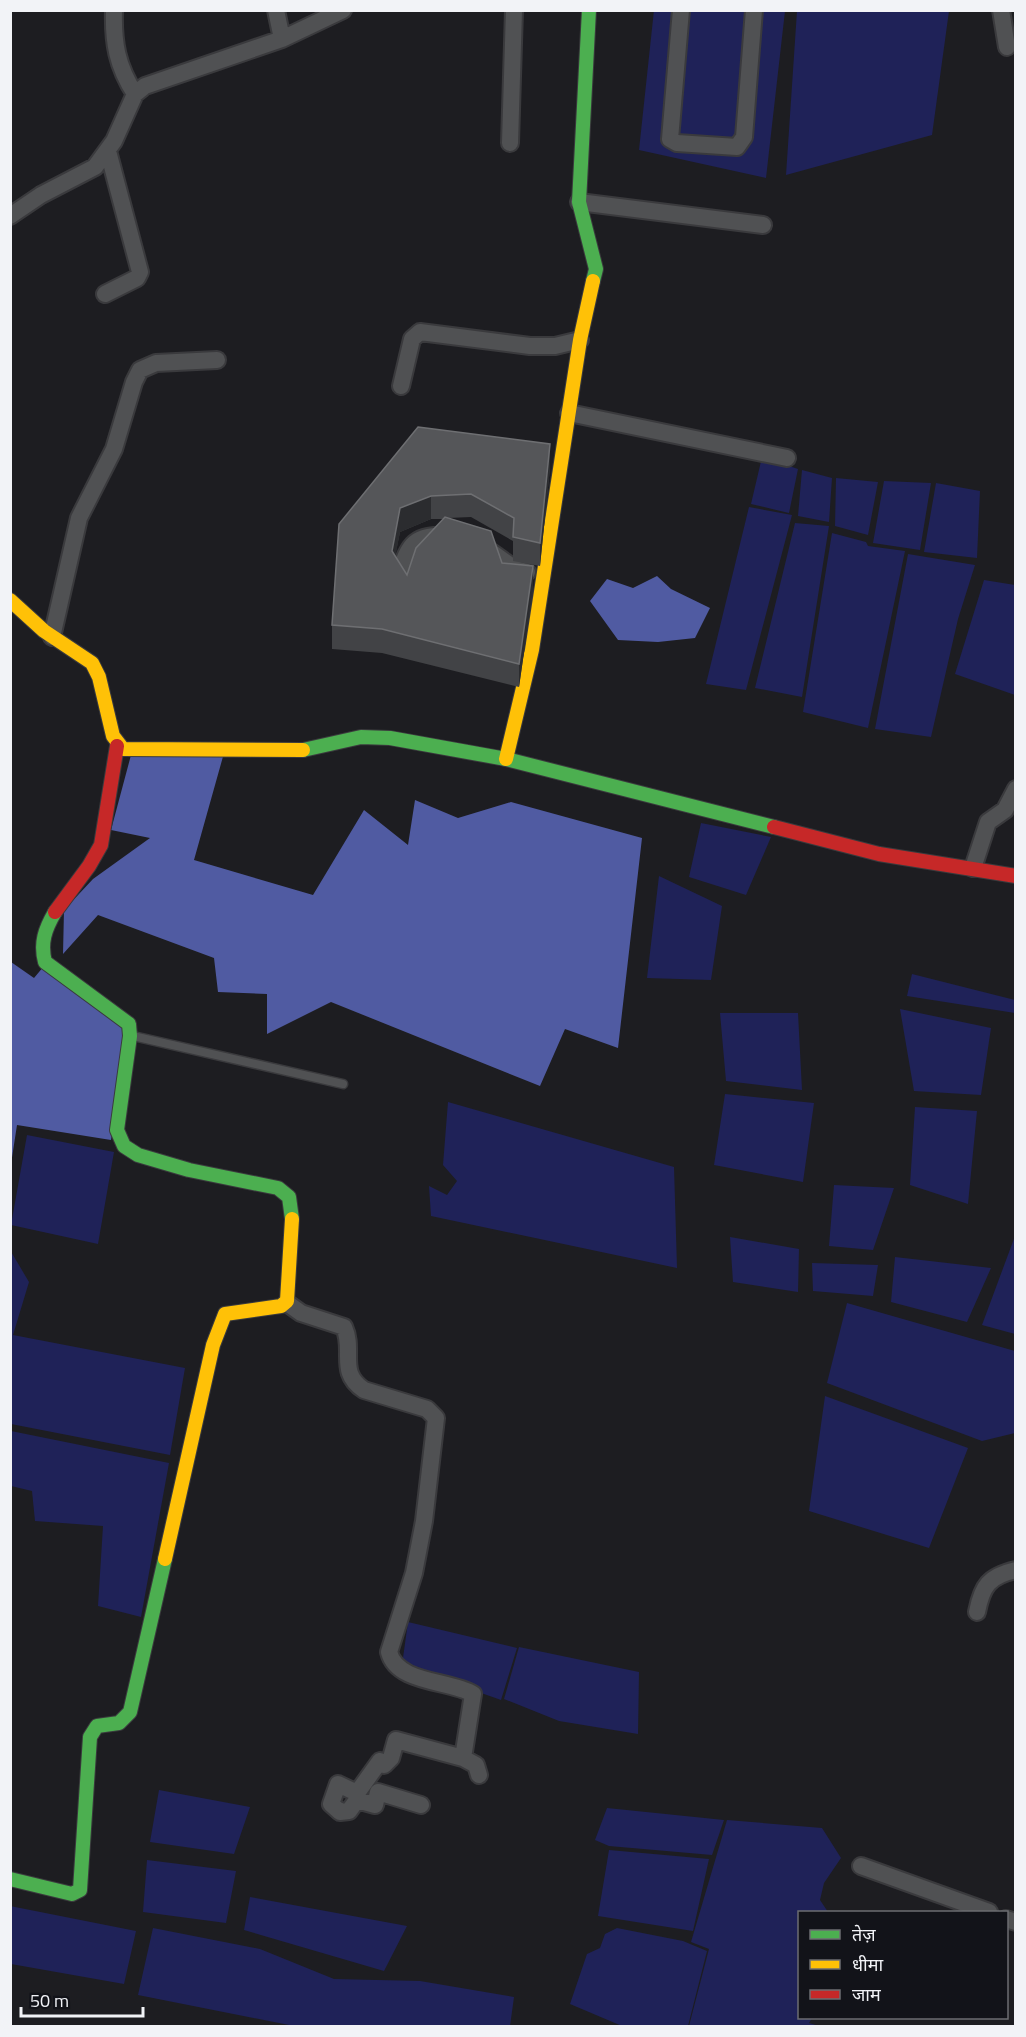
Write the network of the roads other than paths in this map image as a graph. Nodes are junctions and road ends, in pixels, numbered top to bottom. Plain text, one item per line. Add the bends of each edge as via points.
1 (114, 10) edge
2 (276, 10) edge
3 (343, 10) edge
4 (514, 10) edge
5 (588, 10) edge
6 (681, 10) edge
7 (754, 10) edge
8 (1001, 10) edge
9 (282, 39) junction
10 (1007, 47) dead end
11 (135, 94) junction
12 (510, 143) dead end
13 (108, 151) junction
14 (579, 202) junction
15 (10, 216) edge
16 (764, 225) dead end
17 (105, 294) dead end
18 (580, 340) junction
19 (217, 360) dead end
20 (402, 386) dead end
21 (568, 412) junction
22 (787, 458) dead end
23 (399, 575) edge
24 (542, 576) junction
25 (10, 600) edge
26 (52, 637) junction
27 (117, 746) junction
28 (506, 759) junction
29 (1016, 789) edge
30 (973, 868) junction
31 (1016, 876) edge
32 (130, 1036) junction
33 (343, 1084) dead end
34 (287, 1303) junction
35 (1016, 1570) edge
36 (977, 1612) dead end
37 (463, 1758) junction
38 (479, 1775) dead end
39 (421, 1805) dead end
40 (861, 1866) dead end
41 (10, 1879) edge
42 (986, 1911) edge

1 - 11 street via 116,52 124,77
2 - 9 street
3 - 9 street
4 - 12 street
5 - 14 street
6 - 7 street via 670,138 677,143 737,147 744,137
8 - 10 street
9 - 11 street via 151,82
11 - 13 street
13 - 15 street via 89,170
13 - 17 street via 140,272 137,278
14 - 16 street
14 - 18 street via 596,269
18 - 20 street via 530,346 420,332 412,339
18 - 21 street
19 - 26 street via 156,363 140,370 114,449 79,518
21 - 22 street
21 - 24 street
23 - 24 street via 410,546 418,539 438,535 469,539 515,569
24 - 28 street via 532,650
25 - 26 street
26 - 27 street via 88,658 94,666
27 - 28 street via 308,750 368,736
27 - 32 street via 101,845 57,908 41,952 45,962 127,1021
28 - 30 street via 851,848
29 - 30 street via 1005,810 988,822
30 - 31 street
32 - 33 lane
32 - 34 street via 117,1130 124,1146 138,1155 189,1170 278,1188 289,1197 294,1220 286,1274
34 - 37 street via 301,1313 344,1327 348,1370 355,1384 427,1410 436,1419 414,1573 389,1652 395,1664 411,1674 473,1694
34 - 41 street via 229,1313 221,1320 130,1712 119,1723 97,1726 90,1737 80,1890 72,1894
35 - 36 street via 1001,1573 986,1584
37 - 38 street via 476,1765
37 - 39 street via 396,1740 391,1758 384,1765 380,1761 357,1793 338,1784 331,1804 340,1812 349,1811 357,1800 375,1804 378,1792
40 - 42 street

